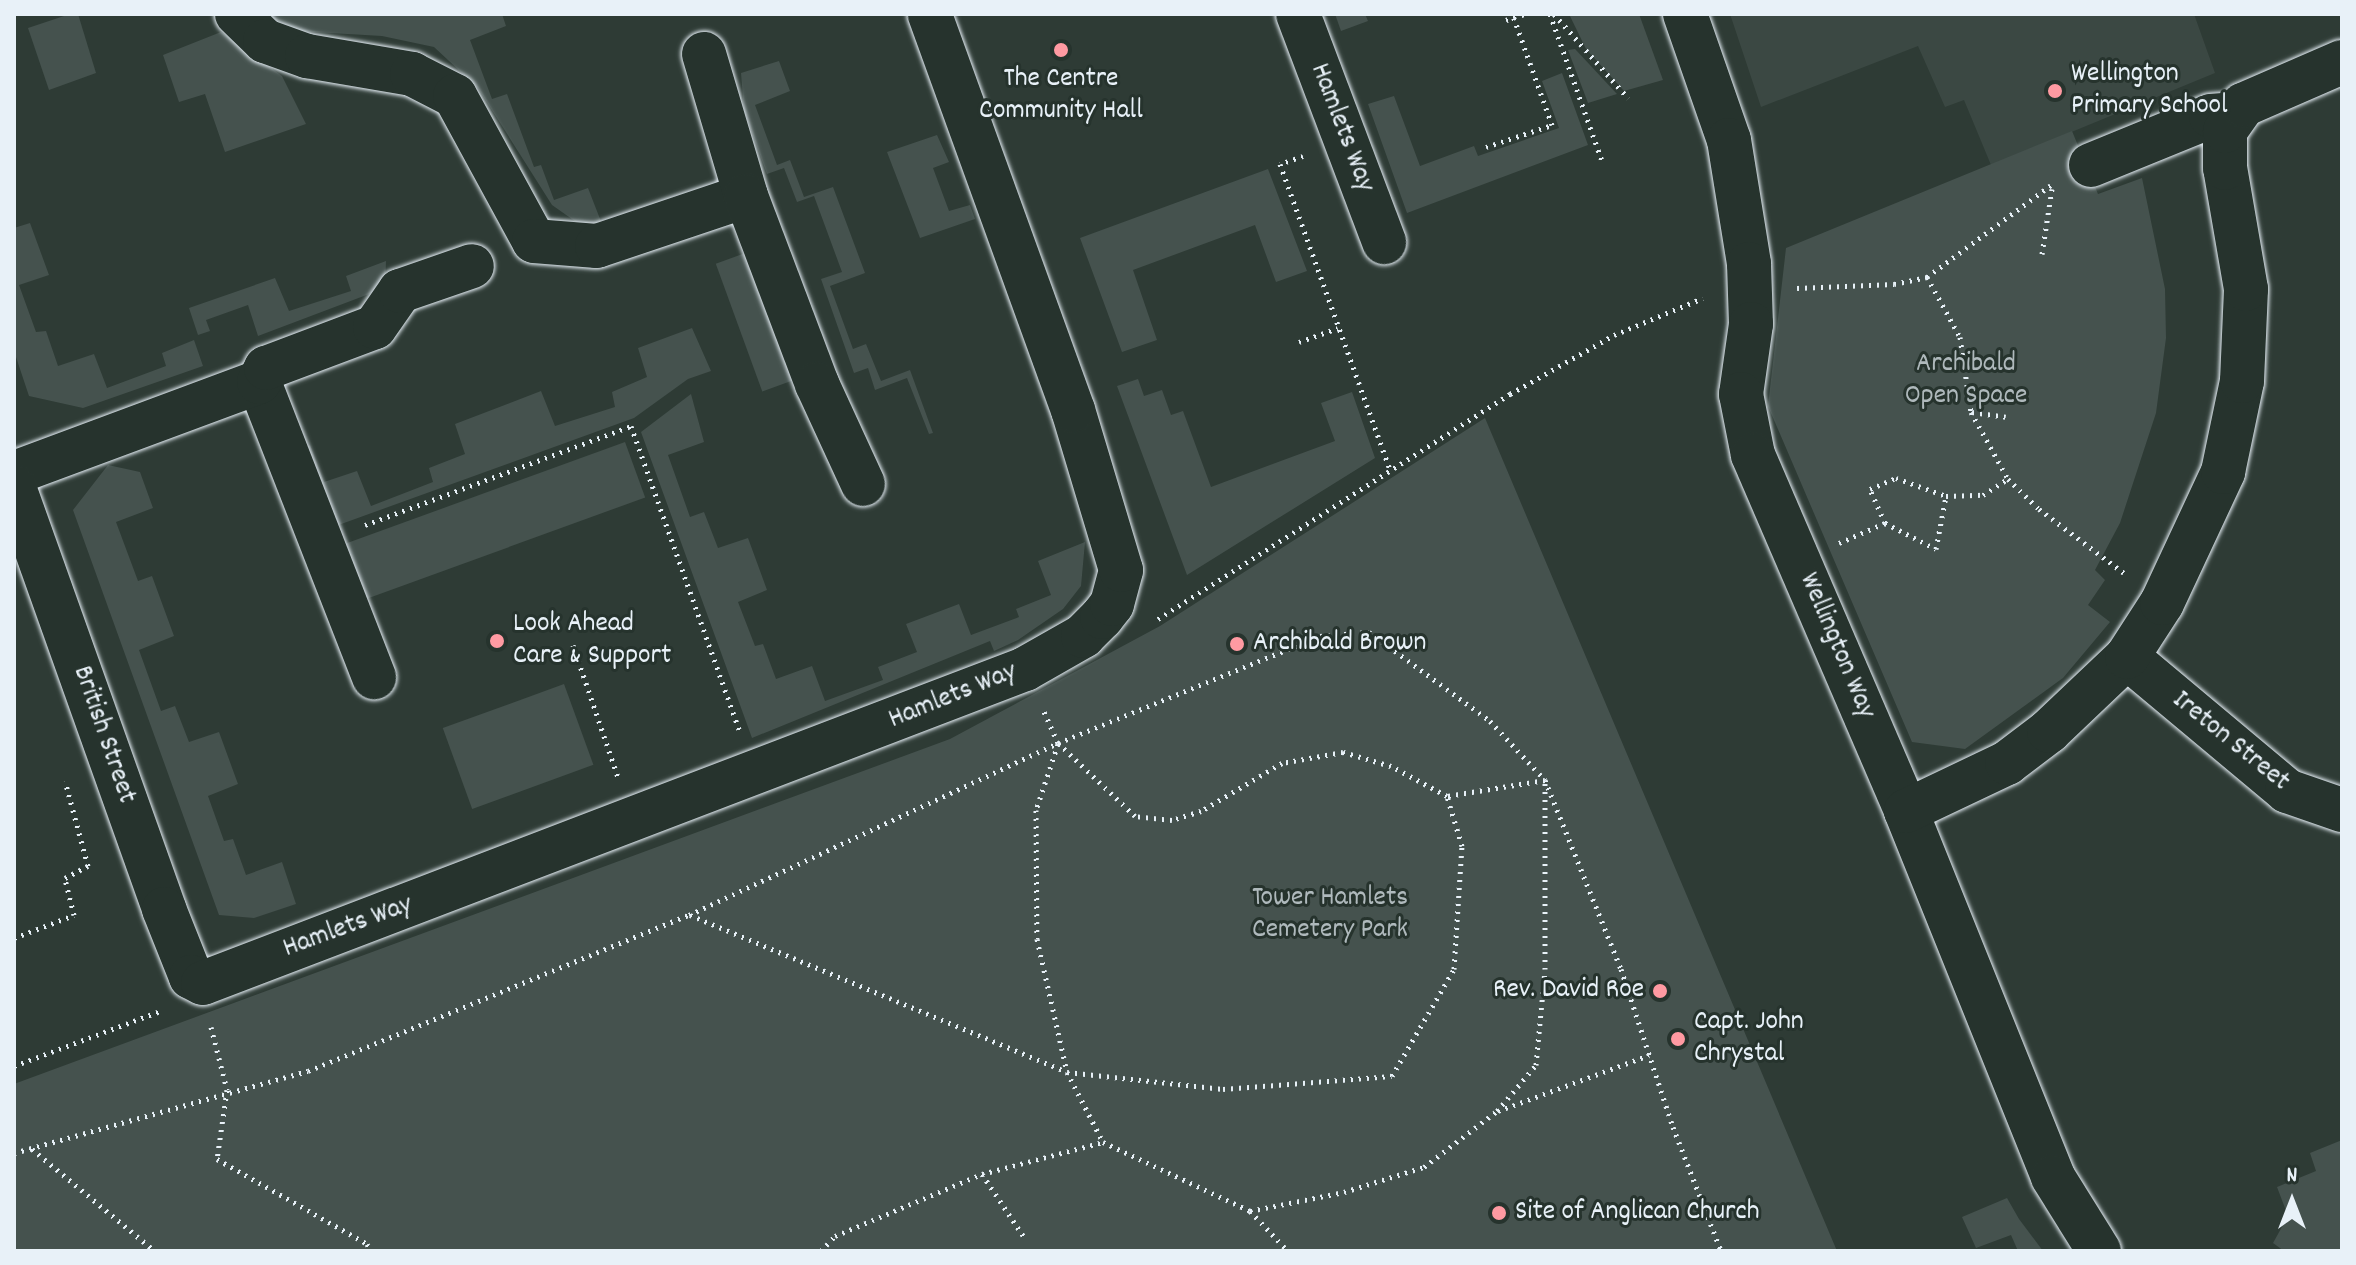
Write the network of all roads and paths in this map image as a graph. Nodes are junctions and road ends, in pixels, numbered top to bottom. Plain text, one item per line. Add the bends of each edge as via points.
1 (237, 14) edge
2 (930, 14) edge
3 (1298, 14) edge
4 (1525, 14) edge
5 (1552, 14) edge
6 (1685, 14) edge
7 (1514, 18) junction
8 (1506, 20) dead end
9 (704, 54) dead end
10 (2342, 62) edge
11 (1628, 98) dead end
12 (2233, 114) junction
13 (1346, 142) junction
14 (1486, 147) dead end
15 (1603, 164) dead end
16 (2091, 165) joint
17 (2052, 184) junction
18 (746, 196) junction
19 (1384, 242) dead end
20 (2042, 254) dead end
21 (472, 266) dead end
22 (1927, 277) junction
23 (1791, 288) dead end
24 (1711, 295) dead end
25 (1338, 328) junction
26 (1299, 342) dead end
27 (259, 382) junction
28 (1971, 412) junction
29 (2006, 417) dead end
30 (1390, 469) junction
31 (14, 473) edge
32 (2008, 479) junction
33 (863, 484) dead end
34 (14, 487) edge
35 (1946, 496) junction
36 (1885, 523) junction
37 (322, 542) junction
38 (1829, 547) dead end
39 (2162, 603) junction
40 (1145, 627) dead end
41 (573, 645) dead end
42 (2127, 657) junction
43 (374, 677) dead end
44 (1058, 743) junction
45 (756, 776) junction
46 (64, 778) dead end
47 (1545, 780) junction
48 (1447, 796) junction
49 (2342, 810) edge
50 (1906, 811) junction
51 (634, 821) junction
52 (689, 915) junction
53 (14, 938) edge
54 (201, 998) junction
55 (161, 1010) dead end
56 (1649, 1055) junction
57 (14, 1066) edge
58 (1067, 1072) junction
59 (227, 1090) junction
60 (1497, 1111) junction
61 (1103, 1142) junction
62 (31, 1148) junction
63 (14, 1153) edge
64 (982, 1174) junction
65 (1250, 1211) junction
66 (1026, 1240) dead end
67 (155, 1251) edge
68 (371, 1251) edge
69 (821, 1251) edge
70 (1288, 1251) edge
71 (1721, 1251) edge
72 (2099, 1251) edge

1 - 18 street via 265,41 307,56 412,74 455,96 534,241 597,246
2 - 45 street, Hamlets Way via 1073,410 1121,570 1112,604 1102,617 1083,636 1025,669
3 - 13 street, Hamlets Way
4 - 7 path
5 - 11 path
5 - 15 path
6 - 50 street, Wellington Way via 1729,140 1749,264 1751,324 1741,394 1745,429
7 - 8 path
7 - 14 path via 1552,125
9 - 18 street
10 - 12 street via 2256,98
12 - 16 street via 2211,116
12 - 39 street via 2223,149 2246,289 2242,381 2223,472
13 - 19 street, Hamlets Way
13 - 25 path via 1280,164
16 - 17 path
17 - 20 path
17 - 22 path
18 - 33 street via 817,384
21 - 27 street via 400,291 375,327 266,368
22 - 23 path via 1894,284
22 - 28 path via 1960,337
24 - 30 path via 1614,335
25 - 26 path
25 - 30 path
27 - 31 street
27 - 37 street
28 - 29 path
28 - 32 path
30 - 40 path
32 - 35 path via 1983,495
32 - 39 path
34 - 54 street, British Street
35 - 36 path via 1936,549
35 - 36 path via 1896,478 1870,489
36 - 38 path
37 - 43 street
37 - 45 path via 631,426
39 - 42 street
41 - 51 path
42 - 49 street, Ireton Street via 2287,791
42 - 50 street via 2007,763
44 - 47 path via 1320,636 1369,632 1490,721
44 - 48 path via 1135,816 1172,820 1201,811 1282,763 1343,752 1391,766
44 - 52 path
44 - 58 path via 1036,810 1037,939
45 - 51 street, Hamlets Way
46 - 53 path via 88,866 65,878 74,915
47 - 48 path
47 - 56 path via 1621,969
47 - 60 path via 1545,969 1536,1065
48 - 58 path via 1462,846 1454,969 1392,1076 1223,1089
50 - 72 street, Wellington Way via 2053,1177
51 - 54 street, Hamlets Way via 203,983
52 - 58 path
52 - 59 path via 308,1071
54 - 59 path
55 - 57 path
56 - 60 path
56 - 71 path
58 - 61 path
59 - 62 path via 150,1119
59 - 68 path via 217,1159
60 - 65 path via 1424,1167 1344,1192
61 - 64 path
61 - 65 path
62 - 63 path
62 - 67 path
64 - 66 path
64 - 69 path via 835,1236
65 - 70 path

